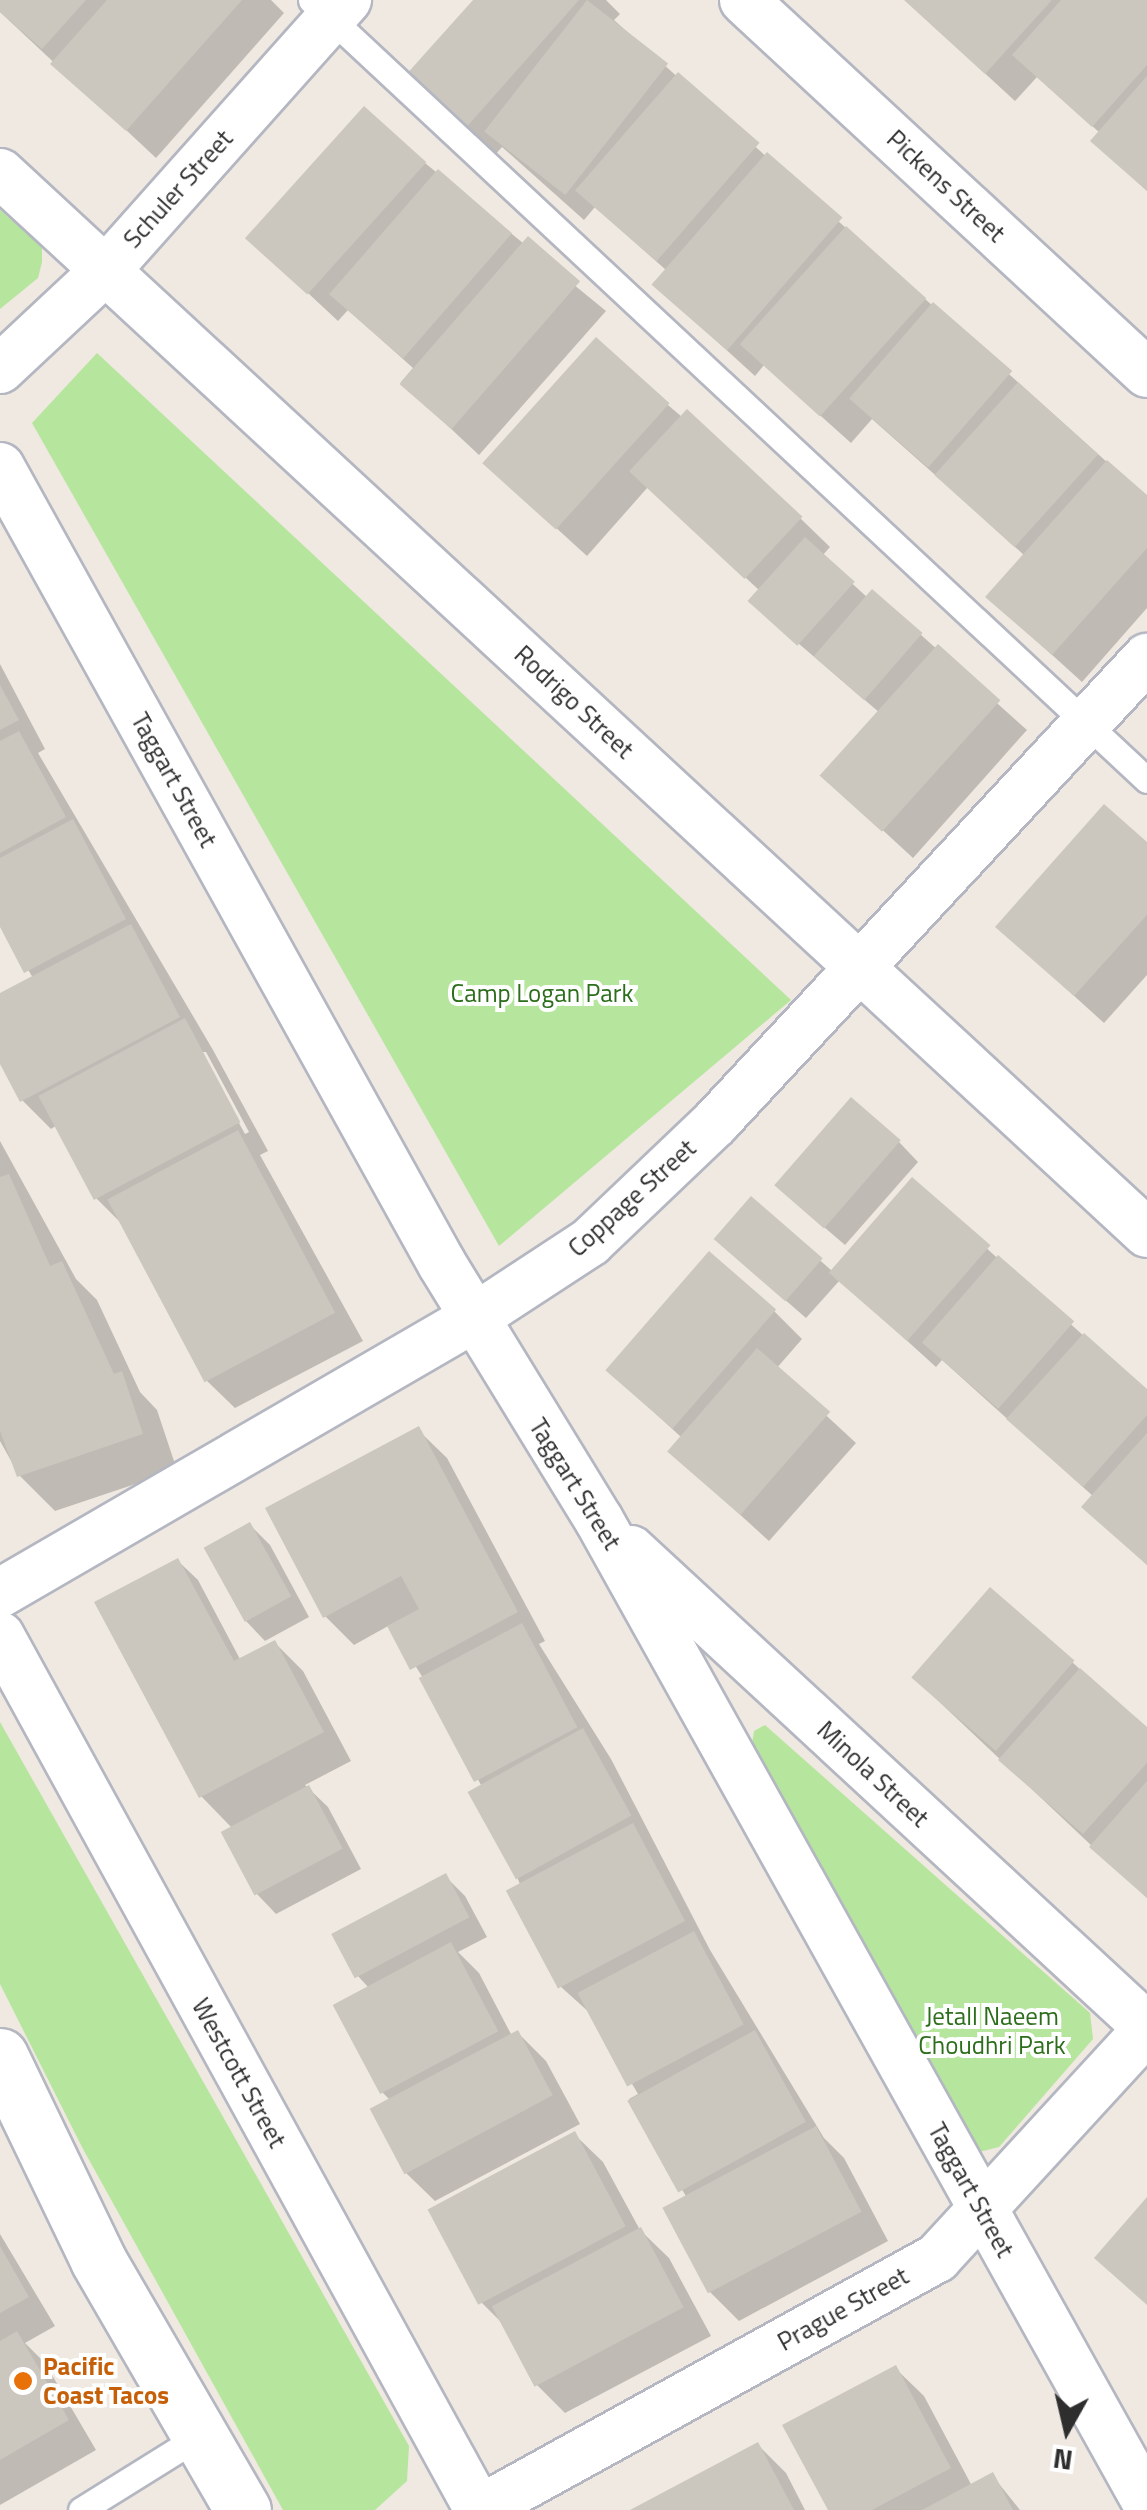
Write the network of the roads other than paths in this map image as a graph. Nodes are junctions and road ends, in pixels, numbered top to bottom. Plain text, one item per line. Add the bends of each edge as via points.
1 (744, 0) edge
2 (329, 6) edge
3 (0, 174) edge
4 (107, 269) junction
5 (0, 369) edge
6 (1147, 373) edge
7 (0, 466) edge
8 (1147, 658) edge
9 (1084, 721) junction
10 (1147, 780) edge
11 (861, 969) junction
12 (1147, 1233) edge
13 (474, 1318) junction
14 (599, 1520) junction
15 (0, 1594) edge
16 (0, 1636) edge
17 (1147, 2029) edge
18 (0, 2056) edge
19 (979, 2207) junction
20 (200, 2436) junction
21 (1147, 2503) edge
22 (81, 2510) edge
23 (243, 2510) edge
24 (479, 2510) edge

1 - 6 street, Pickens Street
2 - 4 street, Schuler Street
2 - 9 lane
3 - 4 street, Rodrigo Street
4 - 5 street, Schuler Street
4 - 11 street, Rodrigo Street
7 - 13 street, Taggart Street
8 - 9 street, Coppage Street
9 - 10 lane
9 - 11 street, Coppage Street
11 - 12 street, Rodrigo Street
11 - 13 street, Coppage Street via 590,1242
13 - 14 street, Taggart Street
13 - 15 street, Coppage Street
14 - 17 street, Minola Street
14 - 19 street, Taggart Street
16 - 24 street, Westcott Street
17 - 19 street, Prague Street
18 - 20 main road via 98,2260
19 - 21 street, Taggart Street
19 - 24 street, Prague Street via 938,2258
20 - 22 lane
20 - 23 main road

